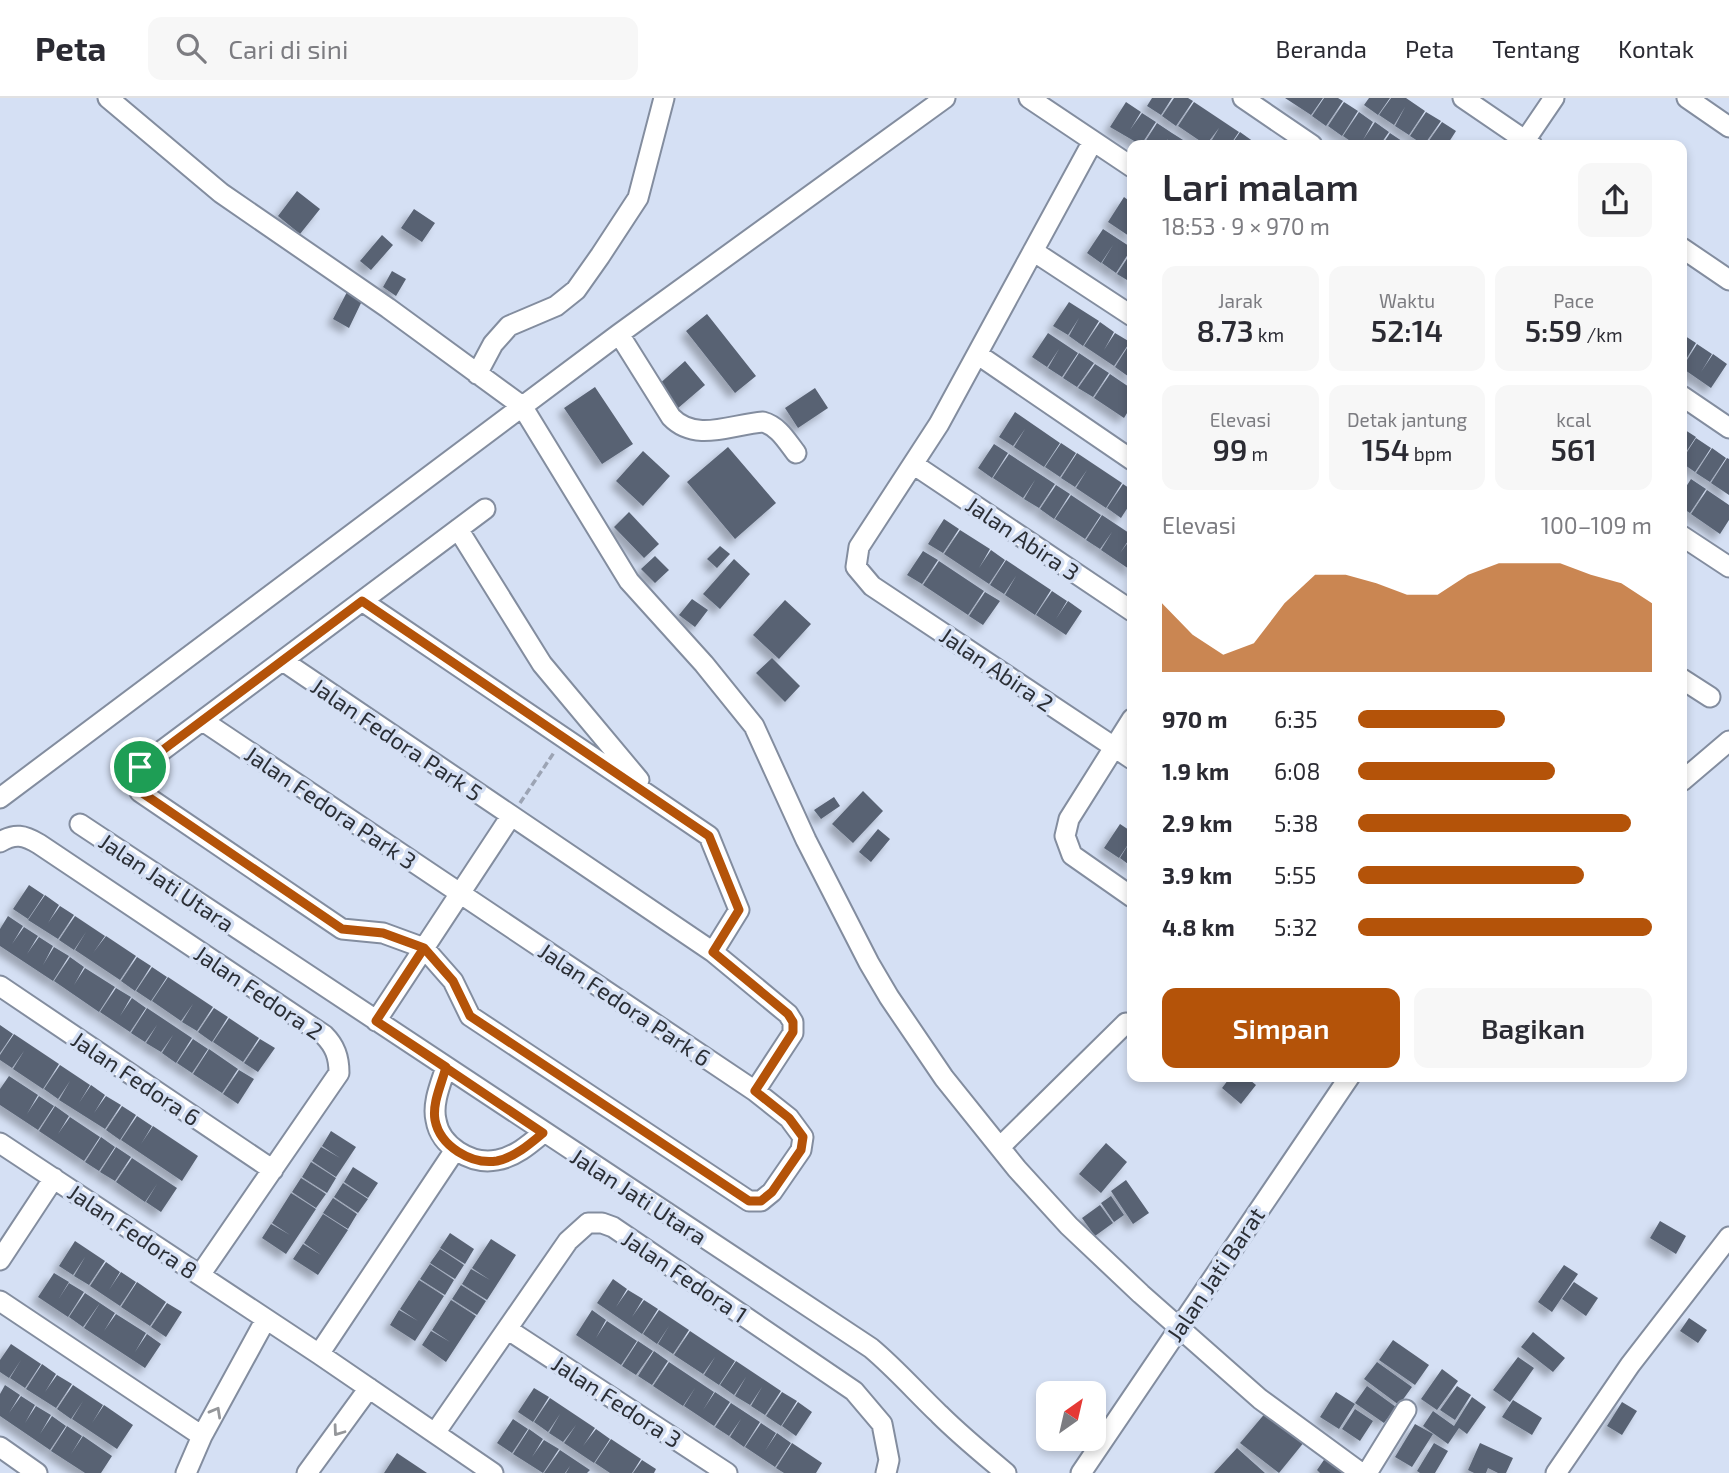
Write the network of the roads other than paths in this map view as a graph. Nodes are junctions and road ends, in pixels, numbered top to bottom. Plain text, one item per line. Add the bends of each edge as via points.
1 (108, 98) edge
2 (664, 98) edge
3 (945, 98) edge
4 (1029, 98) edge
5 (1243, 98) edge
6 (1463, 98) edge
7 (1554, 98) edge
8 (1687, 98) edge
9 (1729, 127) edge
10 (1305, 140) edge
11 (1521, 140) edge
12 (1528, 140) edge
13 (1093, 141) junction
14 (1127, 164) edge
15 (1033, 251) junction
16 (1687, 251) edge
17 (1729, 280) edge
18 (1127, 313) edge
19 (619, 334) junction
20 (977, 354) junction
21 (477, 374) junction
22 (1687, 399) edge
23 (522, 406) junction
24 (1729, 428) edge
25 (796, 453) dead end
26 (1127, 457) edge
27 (913, 464) junction
28 (485, 509) dead end
29 (457, 529) junction
30 (1687, 539) edge
31 (1729, 567) edge
32 (362, 601) junction
33 (1127, 608) edge
34 (283, 661) junction
35 (1687, 682) edge
36 (1710, 697) dead end
37 (202, 721) junction
38 (1127, 727) edge
39 (1728, 742) edge
40 (1114, 747) junction
41 (1127, 756) edge
42 (1687, 777) edge
43 (0, 798) edge
44 (655, 799) junction
45 (512, 816) junction
46 (80, 824) dead end
47 (0, 842) edge
48 (460, 893) junction
49 (1127, 894) edge
50 (424, 948) junction
51 (713, 952) junction
52 (0, 986) edge
53 (376, 1021) junction
54 (1126, 1023) dead end
55 (446, 1067) junction
56 (1346, 1082) edge
57 (755, 1091) junction
58 (543, 1133) junction
59 (0, 1143) edge
60 (1000, 1146) junction
61 (455, 1150) junction
62 (273, 1170) junction
63 (54, 1178) junction
64 (1729, 1237) edge
65 (0, 1260) edge
66 (200, 1275) junction
67 (0, 1301) edge
68 (266, 1319) junction
69 (1178, 1328) junction
70 (507, 1329) junction
71 (318, 1354) junction
72 (369, 1388) junction
73 (1406, 1410) dead end
74 (435, 1433) junction
75 (202, 1436) junction
76 (0, 1447) edge
77 (37, 1473) edge
78 (186, 1473) edge
79 (307, 1473) edge
80 (493, 1473) edge
81 (727, 1473) edge
82 (886, 1473) edge
83 (1006, 1473) edge
84 (1081, 1473) edge
85 (1361, 1473) edge
86 (1367, 1473) edge
87 (1556, 1473) edge

1 - 21 street via 221,193
2 - 21 street via 638,198 600,256 576,290 556,306 509,326
3 - 19 street
4 - 13 street
5 - 10 street
6 - 11 street
7 - 12 street
8 - 9 street
13 - 14 street
13 - 15 street
15 - 18 street
15 - 20 street
16 - 17 street
19 - 23 street
19 - 25 street via 681,426 705,431 763,422 781,432
20 - 26 street
20 - 27 street
21 - 23 street
22 - 24 street
23 - 43 street
23 - 60 street via 629,581 754,726 806,840 876,974 944,1078
27 - 33 street, Jalan Abira 3
27 - 40 street, Jalan Abira 2 via 859,547 856,567 863,578
28 - 29 street
29 - 32 street
29 - 44 street via 542,664
30 - 31 street
32 - 34 street
32 - 44 street
34 - 37 street
34 - 45 street, Jalan Fedora Park 5
35 - 36 street
37 - 48 street, Jalan Fedora Park 3
37 - 50 street via 140,767 135,781 141,792 342,929 383,933
38 - 40 street
39 - 42 street
40 - 41 street, Jalan Abira 2
40 - 49 street via 1069,819 1065,836 1072,855
44 - 51 street via 709,836 739,910
45 - 48 street
45 - 51 street, Jalan Fedora Park 5
46 - 53 street, Jalan Jati Utara
47 - 62 street, Jalan Fedora 2 via 11,835 25,836 333,1044 339,1073
48 - 50 street
48 - 57 street, Jalan Fedora Park 6
50 - 53 street
50 - 57 street, Jalan Fedora Park 6 via 453,981 470,1016 749,1201 761,1201 801,1150 803,1137 789,1118
51 - 57 street, Jalan Fedora Park 5 via 793,1022 793,1032
52 - 62 street, Jalan Fedora 6
53 - 55 street, Jalan Jati Utara
54 - 60 street
55 - 58 street, Jalan Jati Utara
55 - 61 street via 435,1119 440,1135
56 - 69 street, Jalan Jati Barat
58 - 61 street via 526,1148 496,1161 471,1158
58 - 83 street, Jalan Jati Utara via 872,1348
59 - 63 street, Jalan Fedora 8
60 - 69 street via 1069,1226
61 - 71 street
62 - 66 street, Jalan Fedora 2
63 - 65 street
63 - 66 street, Jalan Fedora 8
64 - 87 street via 1630,1365
66 - 68 street, Jalan Fedora 8
67 - 75 street
68 - 71 street, Jalan Fedora 8
75 -> 68 street
69 - 84 street, Jalan Jati Barat
69 - 85 street via 1260,1399
70 - 74 street, Jalan Fedora 1
70 - 81 street, Jalan Fedora 3
70 - 82 street, Jalan Fedora 1 via 568,1241 587,1223 613,1227 855,1391 882,1424 889,1460
71 - 72 street, Jalan Fedora 8
72 - 74 street, Jalan Fedora 8
72 -> 79 street
73 - 86 street
74 - 80 street, Jalan Fedora 8
75 - 78 street
76 - 77 street

